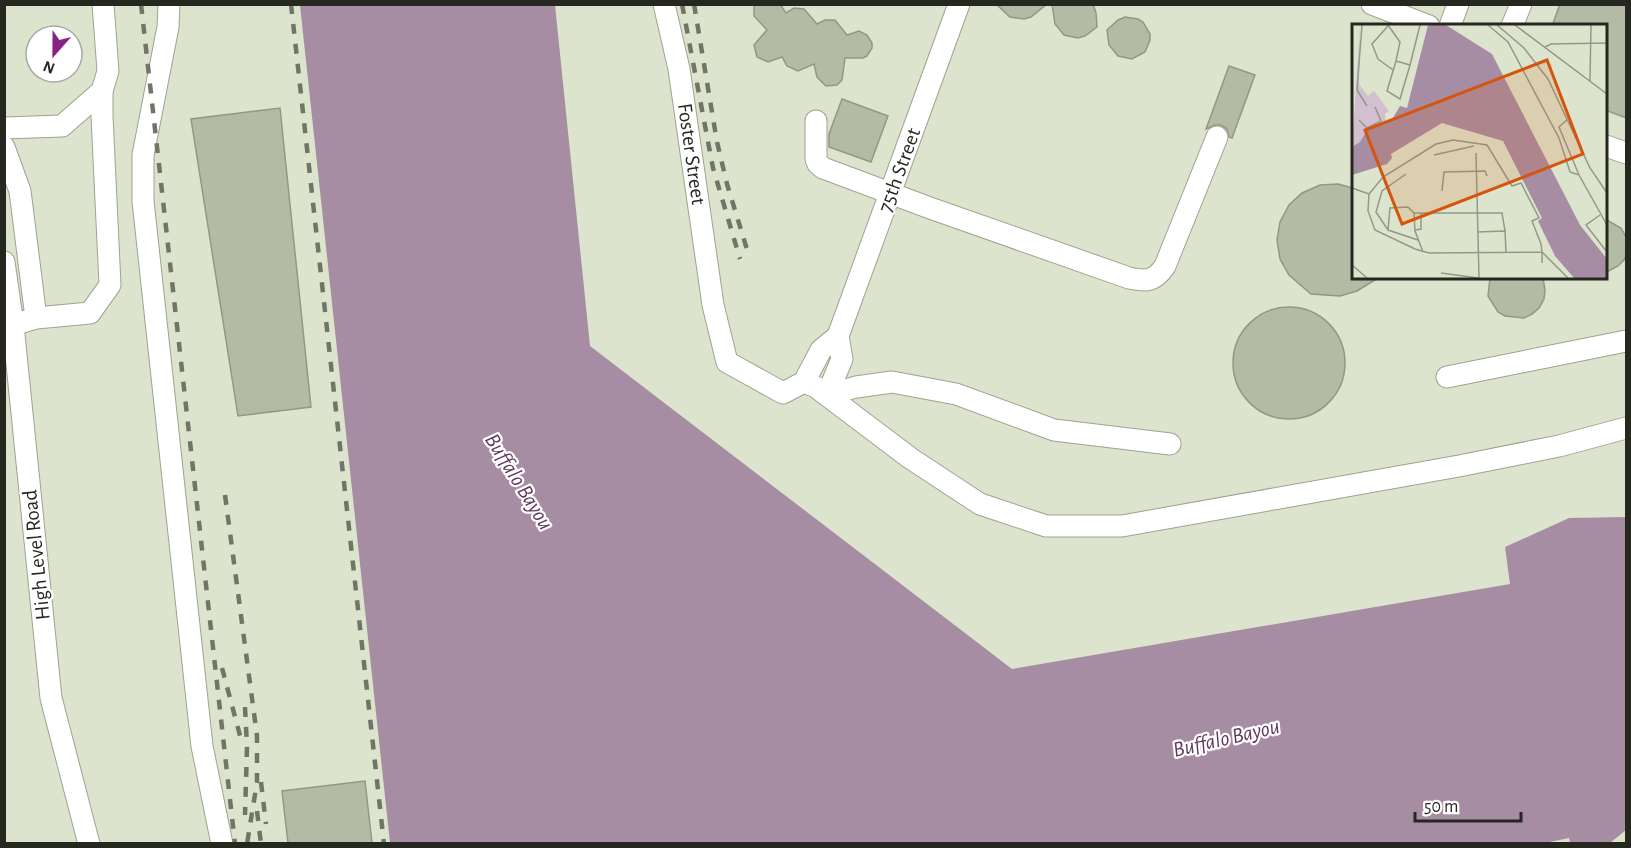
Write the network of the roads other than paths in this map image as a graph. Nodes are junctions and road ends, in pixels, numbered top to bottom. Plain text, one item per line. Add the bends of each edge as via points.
1 (103, 4) edge
2 (170, 4) edge
3 (664, 4) edge
4 (959, 4) edge
5 (1372, 4) edge
6 (1458, 4) edge
7 (1521, 4) edge
8 (1424, 24) edge
9 (1451, 24) edge
10 (1513, 24) edge
11 (102, 91) junction
12 (816, 121) dead end
13 (4, 128) edge
14 (1217, 137) dead end
15 (4, 147) edge
16 (1607, 147) edge
17 (1626, 153) edge
18 (890, 194) junction
19 (4, 262) edge
20 (36, 318) junction
21 (13, 325) junction
22 (838, 336) junction
23 (1626, 341) edge
24 (1447, 377) dead end
25 (804, 382) junction
26 (827, 394) junction
27 (1626, 428) edge
28 (1170, 444) dead end
29 (89, 843) edge
30 (222, 843) edge

1 - 11 street via 108,71
2 - 30 street via 143,155 143,201 202,746
3 - 25 street, Foster Street via 680,69 713,305 727,362 783,393
4 - 18 street, 75th Street
5 - 8 street
6 - 9 street
7 - 10 street
11 - 13 street via 62,126
11 - 20 street via 110,285 90,313
12 - 18 street via 814,148 818,165
14 - 18 street via 1166,266 1148,280 1130,278
15 - 20 street via 20,191
16 - 17 street
18 - 22 street, 75th Street
19 - 21 street, High Level Road
20 - 21 street
21 - 29 street, High Level Road via 51,698
22 - 25 street via 821,350
22 - 26 street via 842,359
23 - 24 street
25 - 26 street
26 - 27 street via 910,458 980,504 1046,526 1122,526 1470,464
26 - 28 street via 892,382 956,394 1054,430

